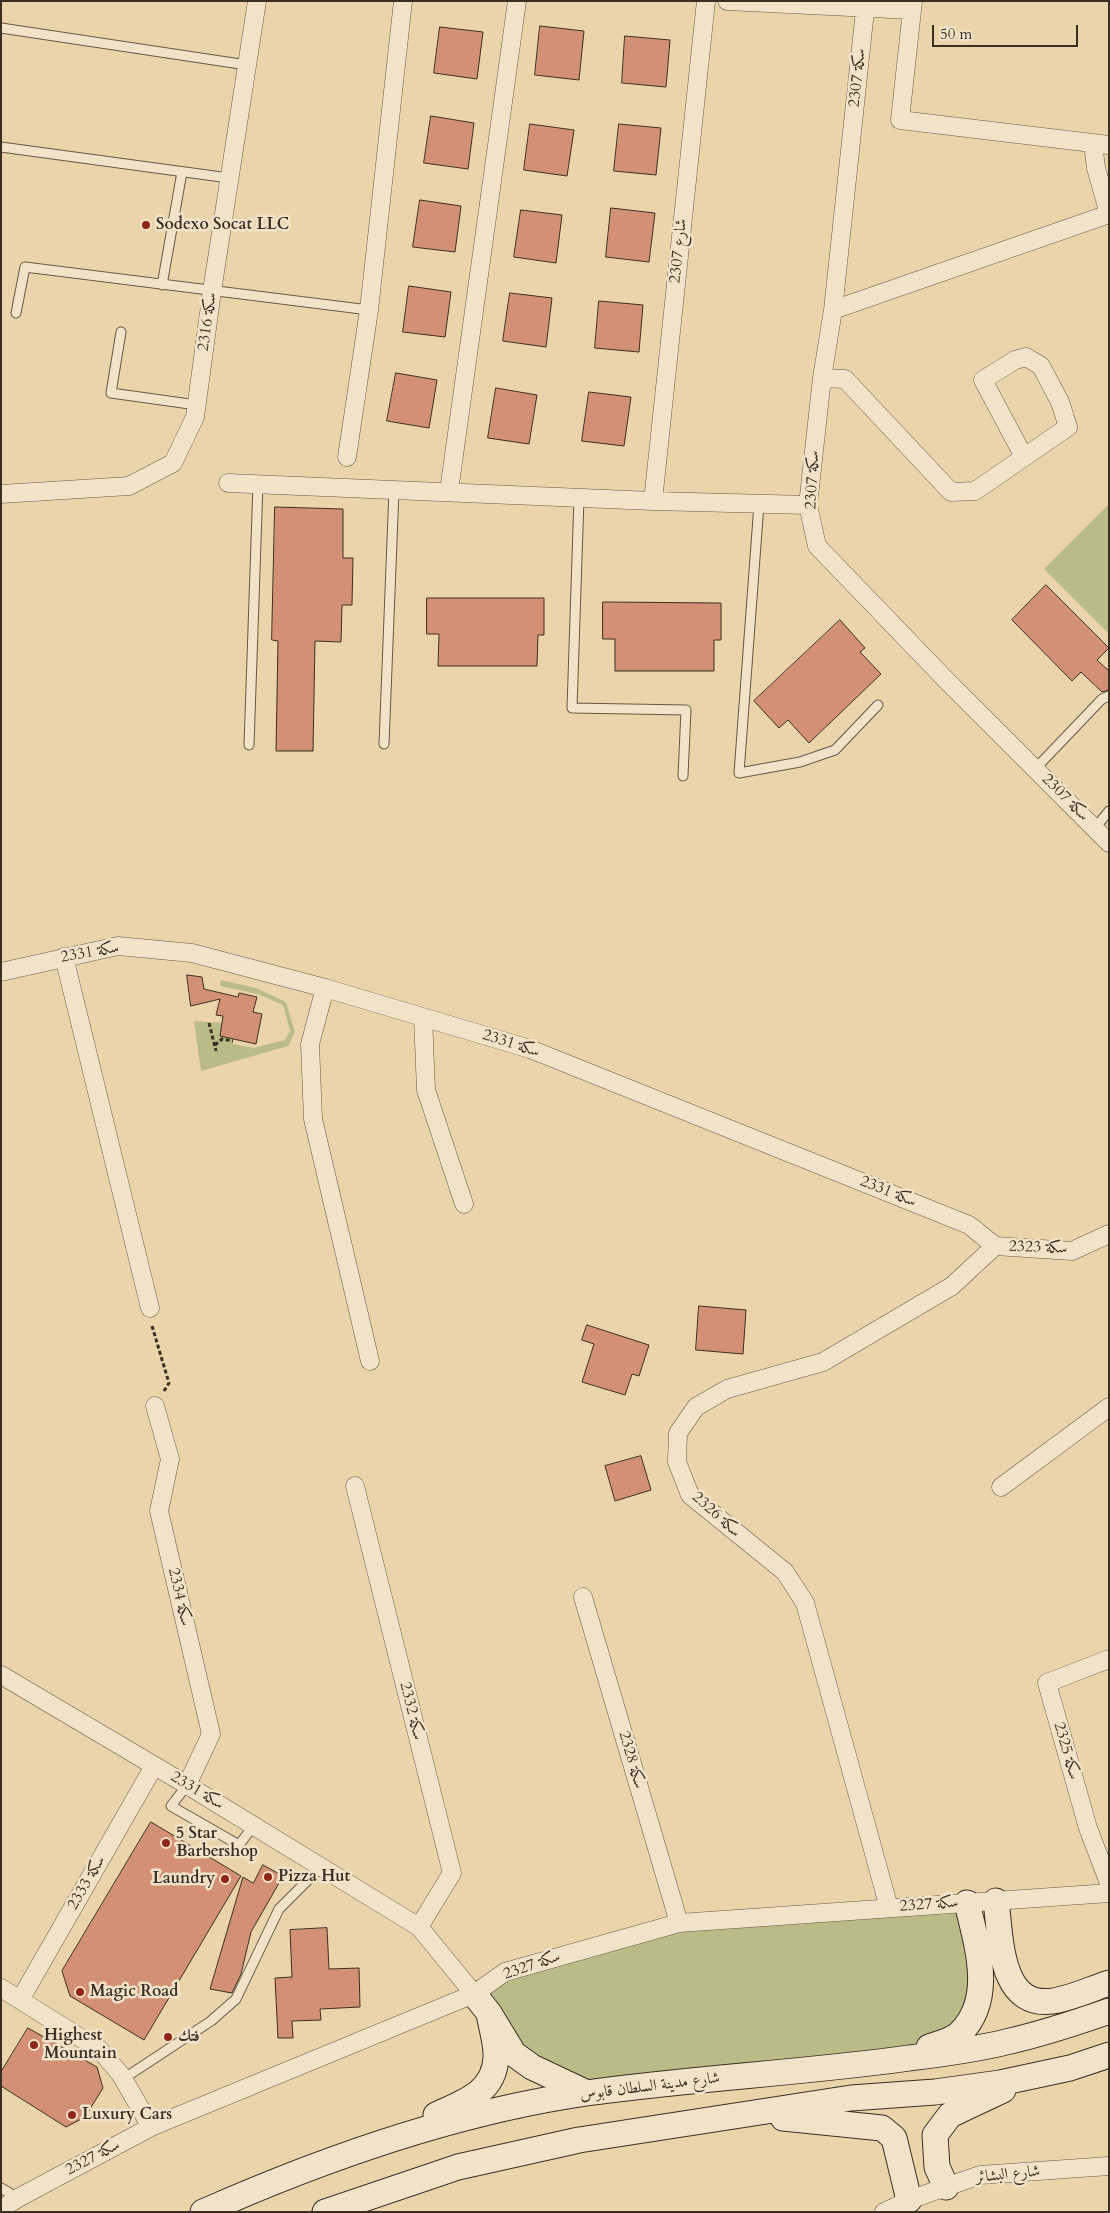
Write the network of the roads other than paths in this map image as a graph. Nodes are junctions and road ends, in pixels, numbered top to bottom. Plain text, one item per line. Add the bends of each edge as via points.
1 (257, 1) edge
2 (403, 1) edge
3 (518, 1) edge
4 (706, 1) edge
5 (727, 1) edge
6 (866, 4) edge
7 (913, 6) edge
8 (1, 28) edge
9 (247, 65) junction
10 (1101, 144) edge
11 (1, 147) edge
12 (182, 172) junction
13 (229, 178) junction
14 (1109, 214) edge
15 (162, 285) junction
16 (212, 292) junction
17 (369, 310) junction
18 (832, 310) junction
19 (16, 313) dead end
20 (121, 332) dead end
21 (822, 378) junction
22 (197, 405) junction
23 (347, 457) dead end
24 (1024, 457) junction
25 (228, 483) dead end
26 (258, 484) junction
27 (394, 490) junction
28 (449, 491) junction
29 (1, 494) edge
30 (579, 498) junction
31 (653, 501) junction
32 (759, 504) junction
33 (808, 505) junction
34 (1109, 696) edge
35 (878, 705) dead end
36 (384, 744) dead end
37 (249, 745) dead end
38 (1036, 768) junction
39 (683, 776) dead end
40 (1109, 812) edge
41 (1095, 828) junction
42 (1109, 843) edge
43 (64, 957) junction
44 (1, 972) edge
45 (325, 988) junction
46 (423, 1017) junction
47 (464, 1204) dead end
48 (1109, 1234) edge
49 (995, 1246) junction
50 (150, 1308) road end
51 (370, 1360) dead end
52 (155, 1406) road end
53 (1109, 1408) edge
54 (355, 1486) dead end
55 (1001, 1487) dead end
56 (584, 1597) dead end
57 (1109, 1659) edge
58 (1, 1675) edge
59 (154, 1766) junction
60 (187, 1785) junction
61 (254, 1826) junction
62 (321, 1867) junction
63 (1109, 1883) edge
64 (1109, 1893) edge
65 (996, 1901) junction
66 (967, 1903) junction
67 (889, 1908) junction
68 (679, 1923) junction
69 (419, 1927) junction
70 (1109, 1983) edge
71 (1, 1988) edge
72 (20, 2000) junction
73 (481, 2003) junction
74 (1109, 2011) edge
75 (1109, 2055) edge
76 (880, 2062) junction
77 (1041, 2075) junction
78 (123, 2079) junction
79 (588, 2093) junction
80 (743, 2115) junction
81 (151, 2127) junction
82 (346, 2155) junction
83 (1109, 2166) edge
84 (946, 2187) junction
85 (1, 2188) edge
86 (18, 2198) junction
87 (909, 2200) junction
88 (1, 2209) edge
89 (203, 2212) edge
90 (325, 2212) edge
91 (884, 2212) edge

1 - 9 street, 2316 سكة
2 - 17 street
3 - 28 street
4 - 31 street, 2307 شارع
5 - 6 street
6 - 7 street
6 - 18 street, سكة 2307
7 - 10 street via 900,120
8 - 9 lane
9 - 13 street, 2316 سكة
10 - 14 street via 1096,168
11 - 12 lane
12 - 13 lane
12 - 15 lane
13 - 16 street, 2316 سكة
14 - 18 street
15 - 16 lane
15 - 19 lane via 25,267
16 - 17 lane
16 - 22 street, 2316 سكة
17 - 23 street
18 - 21 street, سكة 2307
20 - 22 lane via 111,393
21 - 24 street via 845,380 951,492 975,491
21 - 33 street, سكة 2307
22 - 29 street, 2316 سكة via 174,464 129,486
24 - 24 street via 983,380 1015,360 1026,357 1041,366 1060,402 1068,427
25 - 26 street
26 - 27 street
26 - 37 lane
27 - 28 street
27 - 36 lane
28 - 30 street
30 - 31 street
30 - 39 lane via 572,708 686,710
31 - 32 street
32 - 33 street
32 - 35 lane via 739,773 800,762 835,750
33 - 38 street, سكة 2307 via 817,546
34 - 38 lane via 1102,699
38 - 41 street, سكة 2307
40 - 41 lane
41 - 42 street, سكة 2307
43 - 44 street, سكة 2331
43 - 45 street, سكة 2331 via 118,946 192,953
43 - 50 street
45 - 46 street, سكة 2331
45 - 51 street via 310,1044 313,1119
46 - 47 street via 426,1090
46 - 49 street, سكة 2331 via 558,1060 969,1225
48 - 49 street, سكة 2323 via 1072,1251
49 - 67 street, سكة 2326 via 952,1286 823,1362 727,1389 696,1407 678,1433 677,1462 690,1495 784,1572 805,1603
52 - 60 street, سكة 2334 via 170,1459 159,1511 211,1734
53 - 55 street
54 - 69 street, سكة 2332 via 452,1873
56 - 68 street, سكة 2328
57 - 63 street, سكة 2325 via 1046,1683 1088,1828
58 - 59 street, سكة 2331
59 - 60 street, سكة 2331
59 - 72 street, سكة 2333
60 - 61 street, سكة 2331
60 - 61 lane via 172,1806 239,1845
61 - 62 street, سكة 2331
62 - 69 street, سكة 2331
62 - 78 lane via 279,1909 236,1999 211,2021
64 - 65 street, سكة 2327
65 - 66 street, سكة 2327
65 - 70 main road via 1003,1961 1013,1985 1028,1999 1052,2001
66 - 67 street, سكة 2327
66 - 76 main road via 982,1978 976,2013 959,2035
67 - 68 street, سكة 2327
68 - 73 street, سكة 2327 via 505,1972
69 - 73 street, سكة 2331
71 - 72 street
72 - 78 street via 100,2050
73 - 79 main road via 514,2054 532,2067
73 - 81 street, سكة 2327
73 - 82 main road via 497,2057 493,2076 480,2094
74 - 76 main road, شارع مدينة السلطان قابوس via 1006,2042
75 - 77 main road
76 - 79 main road, شارع مدينة السلطان قابوس
77 - 80 main road via 935,2092 851,2098
77 - 84 main road via 950,2115 935,2135 937,2167
78 - 81 street
79 - 82 main road, شارع مدينة السلطان قابوس via 483,2114
80 - 87 main road via 882,2128 894,2138
80 - 90 main road via 579,2140 458,2166
81 - 86 street, سكة 2327
82 - 89 main road, شارع مدينة السلطان قابوس
83 - 84 street, شارع البشائر via 980,2175
84 - 87 street, شارع البشائر
85 - 86 lane
86 - 88 street, سكة 2327
87 - 91 street, شارع البشائر

